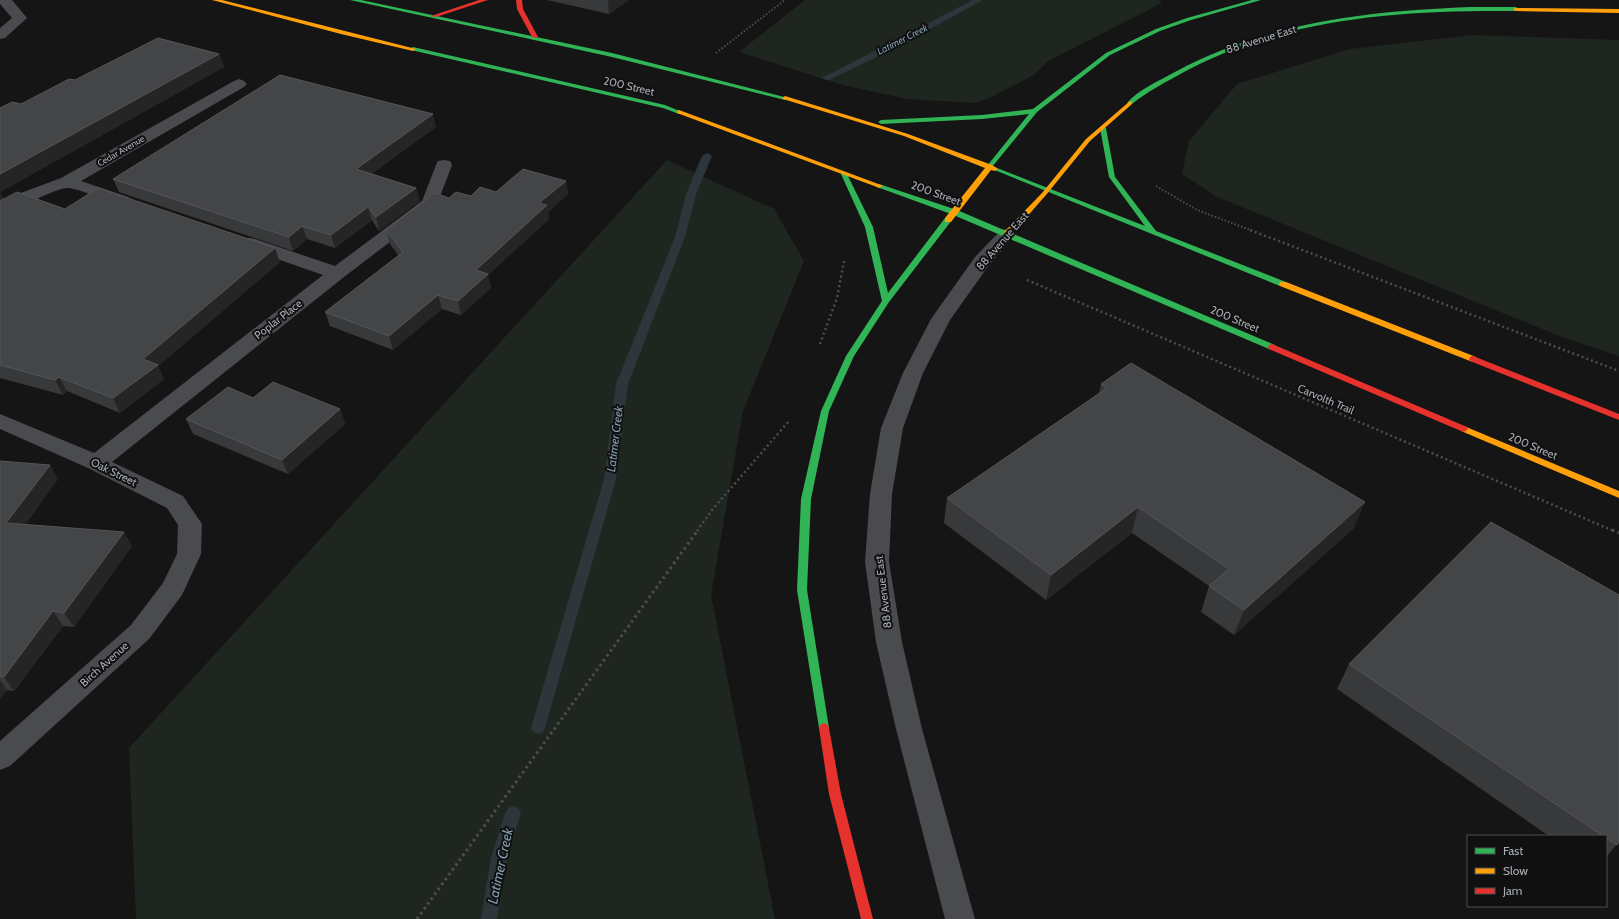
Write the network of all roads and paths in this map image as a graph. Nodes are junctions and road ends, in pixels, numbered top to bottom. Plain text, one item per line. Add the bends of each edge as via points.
1 (4, 0) edge
2 (215, 0) edge
3 (353, 0) edge
4 (485, 0) edge
5 (519, 0) edge
6 (784, 0) edge
7 (1258, 0) edge
8 (1619, 11) edge
9 (432, 16) junction
10 (0, 35) edge
11 (535, 37) junction
12 (715, 53) dead end
13 (239, 84) dead end
14 (1035, 111) junction
15 (867, 122) junction
16 (1103, 128) junction
17 (444, 165) dead end
18 (990, 166) junction
19 (844, 174) junction
20 (67, 182) junction
21 (1152, 182) dead end
22 (1048, 190) junction
23 (135, 205) edge
24 (0, 210) edge
25 (954, 212) junction
26 (1154, 233) junction
27 (1007, 234) junction
28 (232, 238) edge
29 (845, 255) dead end
30 (337, 273) junction
31 (1027, 280) dead end
32 (886, 301) junction
33 (818, 347) dead end
34 (1619, 371) edge
35 (1619, 417) edge
36 (791, 418) dead end
37 (3, 427) edge
38 (96, 463) junction
39 (1619, 496) edge
40 (1619, 533) edge
41 (189, 554) joint
42 (0, 758) edge
43 (417, 919) edge
44 (867, 919) edge
45 (960, 919) edge

1 - 10 street via 20,18
2 - 19 main road, 200 Street via 343,33 665,107
3 - 9 main road
4 - 9 main road
5 - 11 main road via 520,9
6 - 12 path
7 - 14 main road via 1158,30 1108,54
8 - 16 main road, 88 Avenue East via 1492,8 1426,10 1336,19 1239,44 1212,55 1172,75 1136,99
9 - 11 main road
11 - 15 main road via 671,68
13 - 20 street, Cedar Avenue
14 - 15 main road via 982,117
14 - 18 main road
15 - 18 main road
16 - 22 main road, 88 Avenue East via 1088,139
16 - 26 main road via 1112,177
17 - 30 street, Poplar Place via 430,203
18 - 22 main road
18 - 25 main road
19 - 25 main road, 200 Street
19 - 32 main road via 869,227
20 - 23 street
20 - 24 street, Cedar Avenue via 16,201
21 - 34 path via 1197,210
22 - 26 main road
22 - 27 main road, 88 Avenue East
25 - 27 main road, 200 Street
25 - 32 main road
26 - 35 main road
27 - 39 main road, 200 Street
27 - 45 street, 88 Avenue East via 982,261 941,319 913,373 892,428 881,494 877,562 889,642 909,729
28 - 30 street
29 - 33 path via 837,298
30 - 38 street, Poplar Place
31 - 40 path, Carvolth Trail
32 - 44 main road via 850,356 825,411 806,499 802,590 835,794
36 - 43 path via 712,510
37 - 38 street, Oak Street
38 - 41 street, Oak Street via 175,502 190,524
41 - 42 street, Birch Avenue via 173,588 140,632

